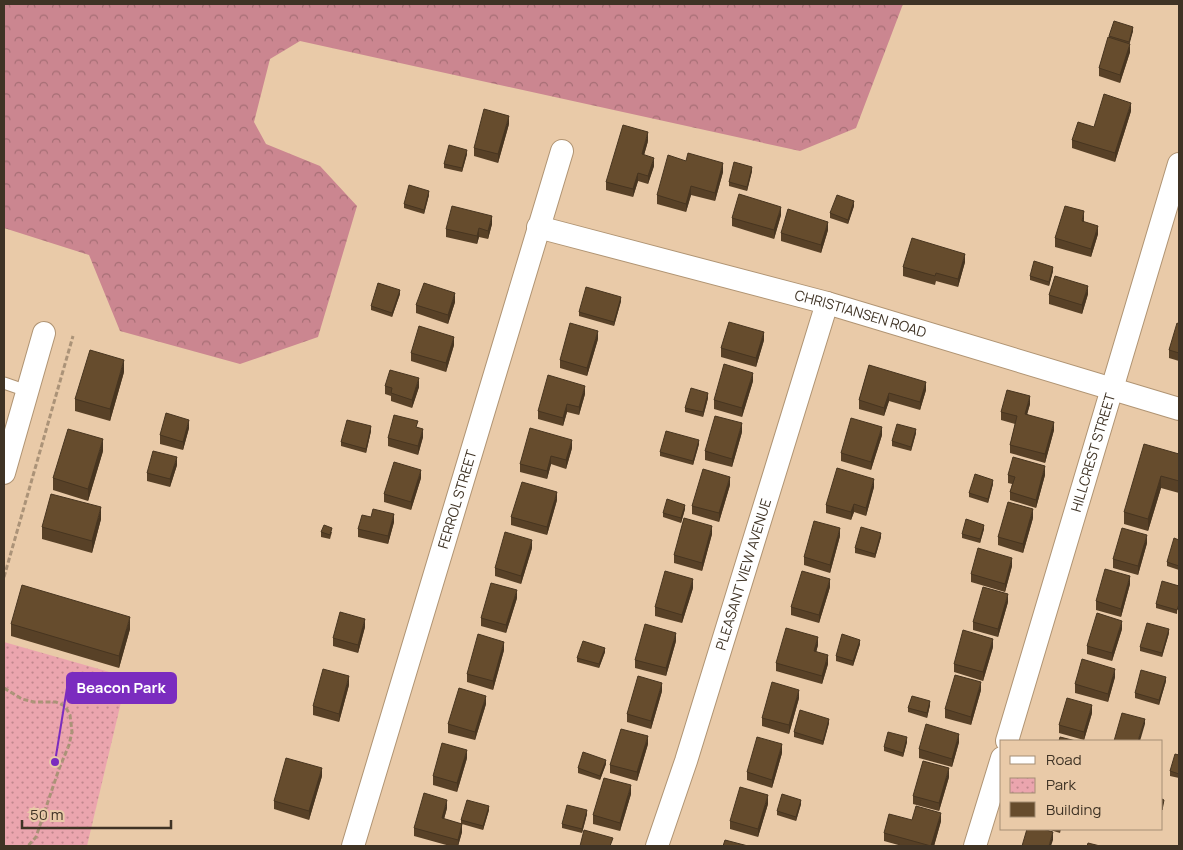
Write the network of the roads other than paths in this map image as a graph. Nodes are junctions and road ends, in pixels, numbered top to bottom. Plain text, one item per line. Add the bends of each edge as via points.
1 (562, 151) dead end
2 (1179, 164) edge
3 (538, 227) junction
4 (827, 303) junction
5 (44, 333) dead end
6 (4, 383) edge
7 (1113, 388) junction
8 (27, 391) junction
9 (1179, 409) edge
10 (4, 473) edge
11 (1007, 740) edge
12 (1000, 765) edge
13 (353, 846) edge
14 (657, 846) edge
15 (975, 846) edge

1 - 3 street, FERROL STREET
2 - 7 street, HILLCREST STREET
3 - 4 street, CHRISTIANSEN ROAD
3 - 13 street, FERROL STREET
4 - 7 street, CHRISTIANSEN ROAD
4 - 14 street, PLEASANT VIEW AVENUE
5 - 8 street
6 - 8 lane
7 - 9 street, CHRISTIANSEN ROAD
7 - 11 street, HILLCREST STREET
8 - 10 street
12 - 15 street

